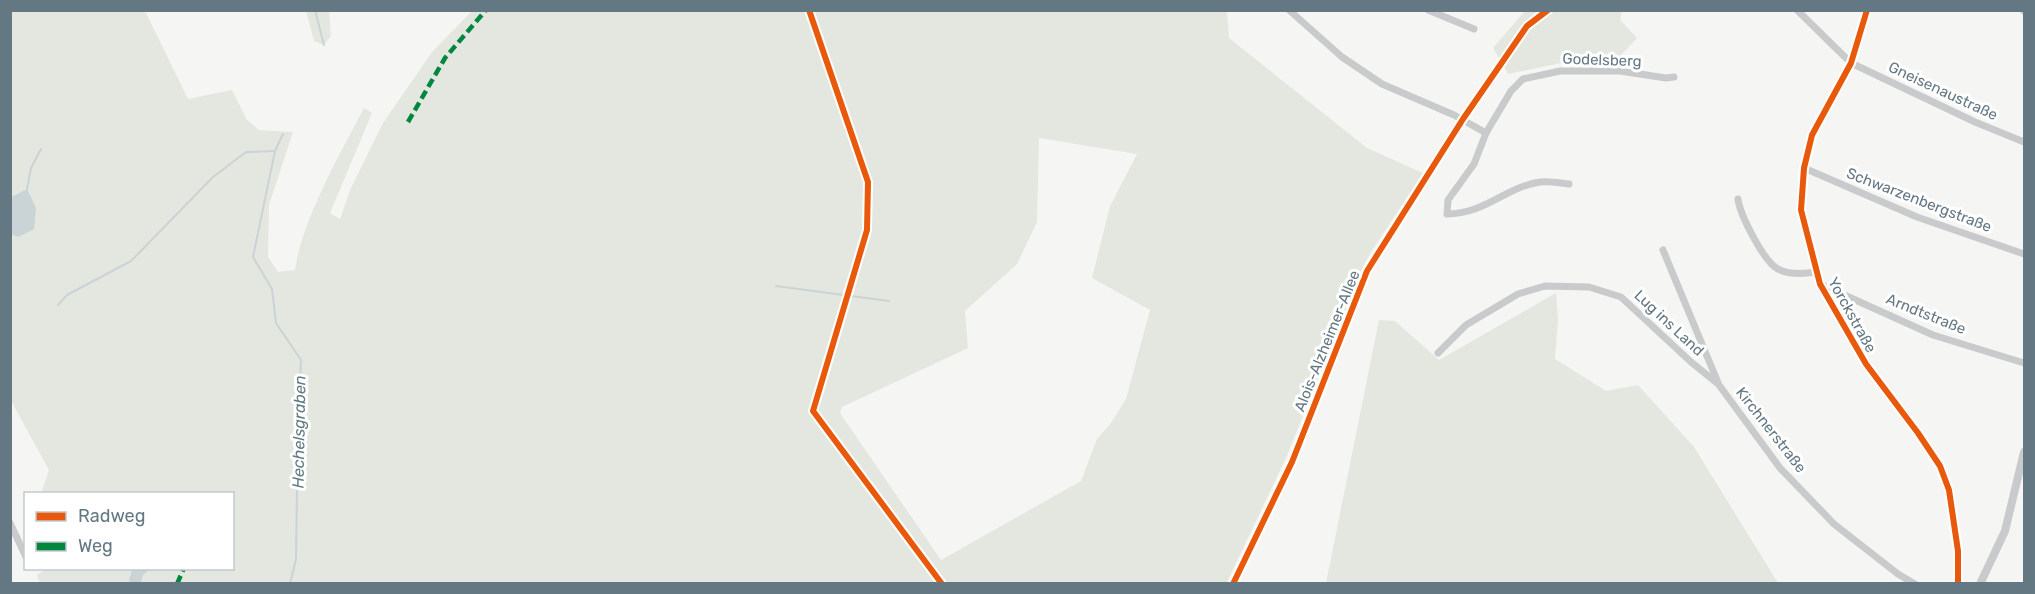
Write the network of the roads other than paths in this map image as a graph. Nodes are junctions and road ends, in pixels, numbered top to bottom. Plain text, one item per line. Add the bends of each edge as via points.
1 (1289, 10) edge
2 (1428, 10) edge
3 (1548, 10) edge
4 (1797, 10) edge
5 (1867, 10) edge
6 (1474, 29) dead end
7 (1851, 63) junction
8 (1674, 77) dead end
9 (1463, 119) junction
10 (1486, 133) junction
11 (2025, 142) edge
12 (1804, 168) junction
13 (1569, 184) dead end
14 (1738, 200) dead end
15 (1663, 250) dead end
16 (2025, 254) edge
17 (1816, 272) junction
18 (1820, 284) junction
19 (1438, 353) dead end
20 (2025, 363) edge
21 (1719, 385) junction
22 (2025, 452) edge
23 (10, 523) edge
24 (24, 553) edge
25 (1233, 584) edge
26 (1915, 584) edge
27 (1958, 584) edge
28 (1980, 584) edge

1 - 9 street via 1342,57 1382,84
2 - 6 street
3 - 9 street, Alois-Alzheimer-Allee via 1527,26
4 - 7 street, Gneisenaustraße
5 - 7 street, Yorckstraße
7 - 11 street, Gneisenaustraße
7 - 12 street, Yorckstraße via 1812,135
8 - 10 street, Godelsberg via 1620,71 1560,71 1523,79 1511,91
9 - 10 street
9 - 25 street, Alois-Alzheimer-Allee via 1367,271 1292,462
10 - 13 street, Godelsberg via 1474,164 1448,200 1447,214 1476,210 1541,182
12 - 16 street, Schwarzenbergstraße via 1917,217
12 - 17 street, Yorckstraße via 1801,210
14 - 17 street via 1754,240 1776,269 1799,274
15 - 21 street, Kirchnerstraße
17 - 18 street, Yorckstraße
18 - 20 street, Arndtstraße via 1933,335
18 - 27 street, Yorckstraße via 1866,364 1940,466 1949,490 1958,551
19 - 21 street, Lug ins Land via 1466,325 1518,294 1545,286 1589,287 1621,297
21 - 26 street, Kirchnerstraße via 1780,468 1834,524
22 - 28 street via 2005,531
23 - 24 street

